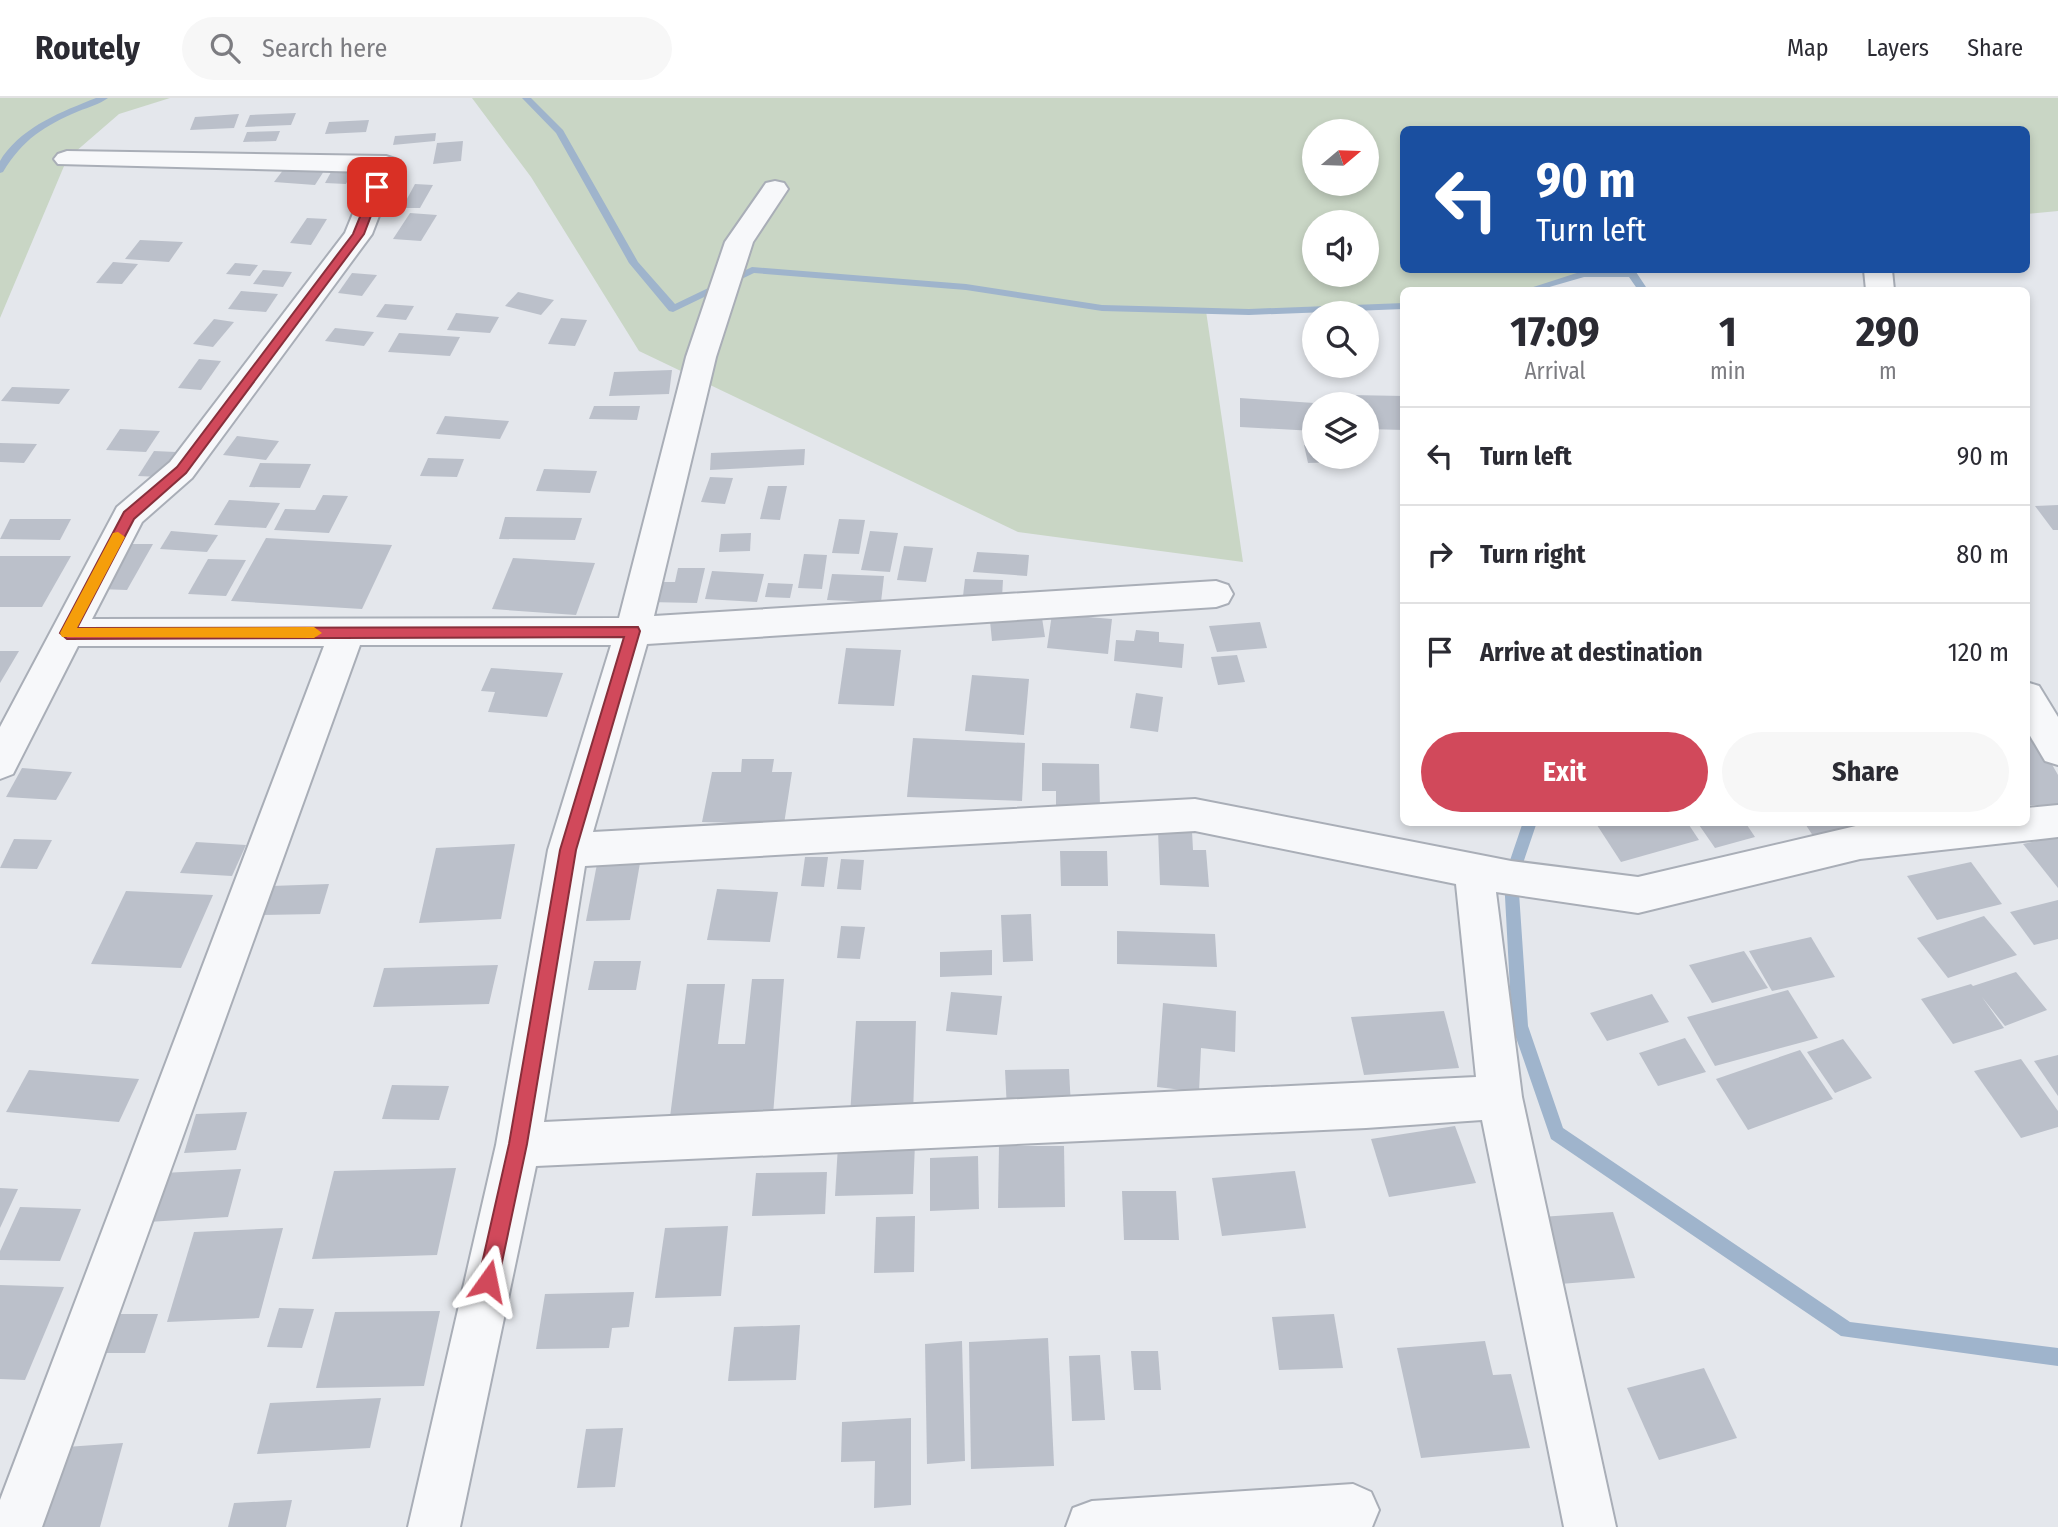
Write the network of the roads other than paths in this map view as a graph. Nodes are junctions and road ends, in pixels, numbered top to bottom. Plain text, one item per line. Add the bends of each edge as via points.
1 (67, 159) dead end
2 (775, 189) dead end
3 (1216, 594) dead end
4 (633, 631) junction
5 (347, 632) junction
6 (67, 633) junction
7 (2030, 703) edge
8 (2058, 750) edge
9 (0, 763) edge
10 (2058, 821) edge
11 (2030, 824) edge
12 (2011, 826) edge
13 (568, 850) junction
14 (1474, 871) junction
15 (1500, 1097) junction
16 (518, 1144) junction
17 (1353, 1510) dead end
18 (16, 1527) edge
19 (434, 1527) edge
20 (1092, 1527) edge
21 (1590, 1527) edge

1 - 6 street via 386,164 358,234 181,470 129,515
2 - 4 street via 739,242 707,343
3 - 4 street
4 - 5 street
4 - 13 street
5 - 6 street
5 - 18 street
6 - 9 street
7 - 8 street
10 - 11 street
12 - 14 street via 1860,842 1638,895
13 - 14 street via 1195,815
13 - 16 street
14 - 15 street
15 - 16 street
15 - 21 street
16 - 19 street
17 - 20 street

